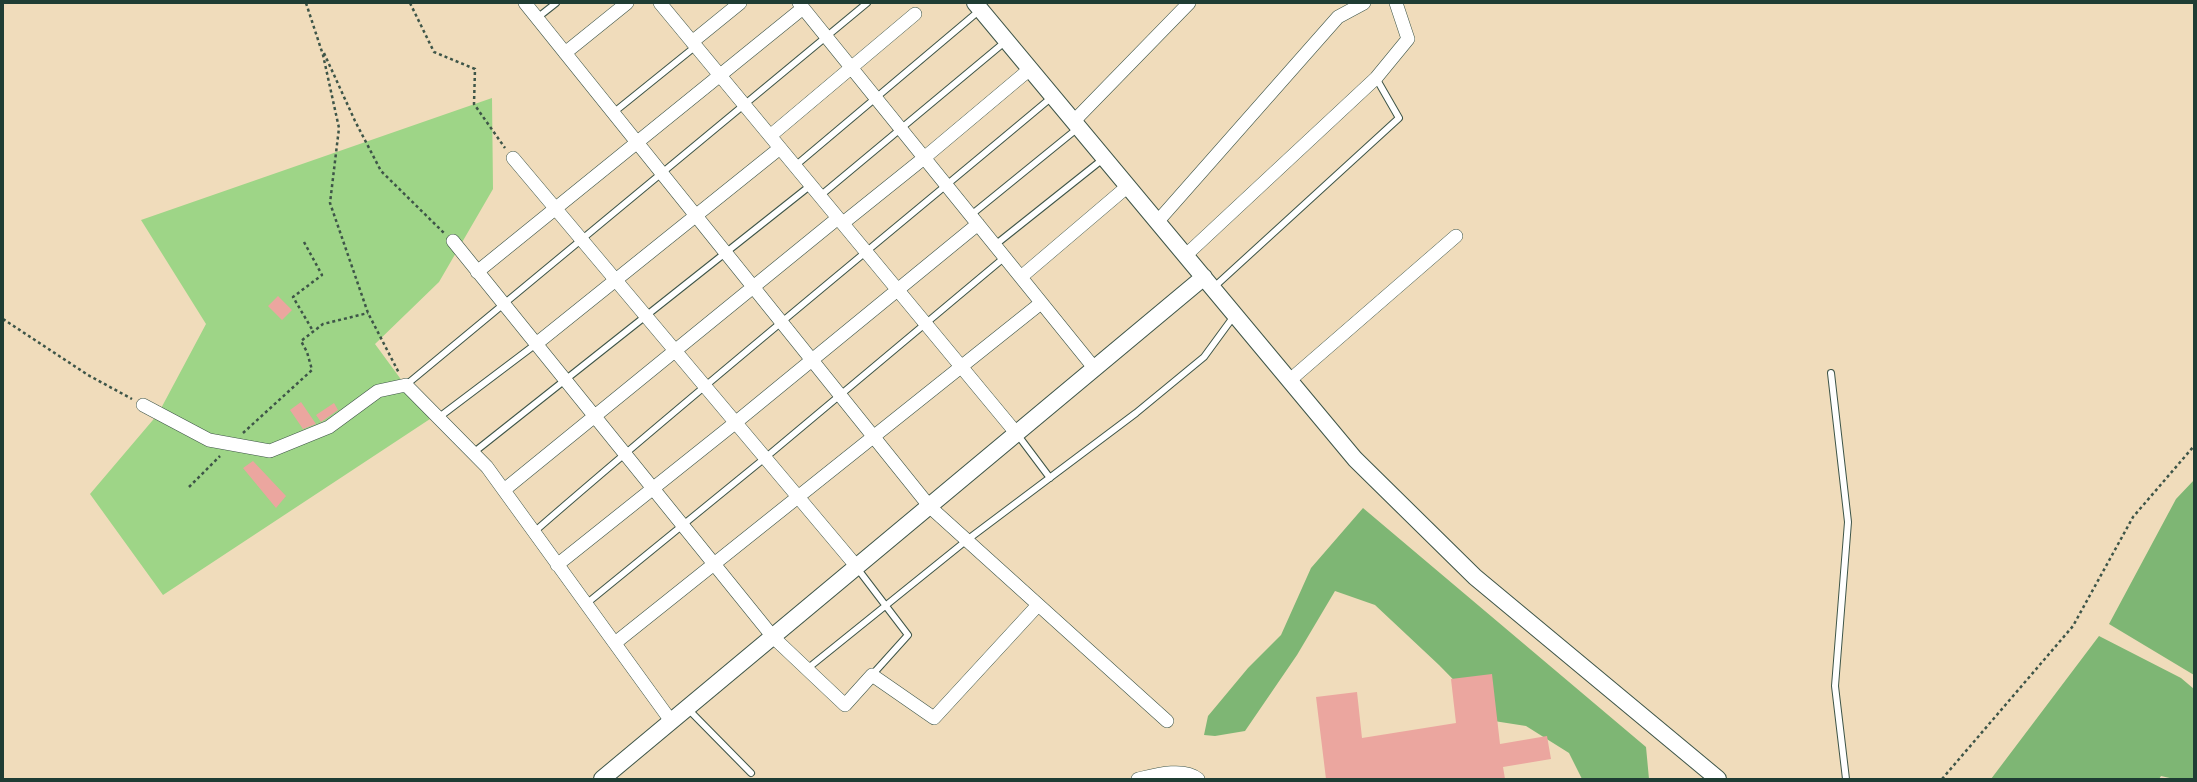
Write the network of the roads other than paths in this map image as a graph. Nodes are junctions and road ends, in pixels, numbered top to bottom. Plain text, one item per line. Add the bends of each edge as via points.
1 (525, 3) edge
2 (556, 3) edge
3 (627, 3) edge
4 (660, 3) edge
5 (740, 3) edge
6 (867, 3) edge
7 (1189, 3) edge
8 (1364, 3) edge
9 (1396, 3) edge
10 (801, 5) edge
11 (978, 6) edge
12 (915, 14) dead end
13 (537, 18) junction
14 (827, 37) junction
15 (1007, 40) junction
16 (694, 44) junction
17 (565, 53) junction
18 (1030, 68) junction
19 (852, 69) junction
20 (720, 75) junction
21 (1376, 78) junction
22 (1053, 96) junction
23 (876, 98) junction
24 (745, 105) junction
25 (613, 113) junction
26 (1077, 124) junction
27 (901, 129) junction
28 (770, 136) junction
29 (637, 142) junction
30 (780, 148) junction
31 (513, 158) road end
32 (924, 158) junction
33 (1104, 158) junction
34 (795, 166) junction
35 (662, 173) junction
36 (811, 185) junction
37 (947, 186) junction
38 (1128, 186) junction
39 (820, 196) junction
40 (555, 208) junction
41 (695, 215) junction
42 (840, 220) junction
43 (974, 220) junction
44 (1158, 221) junction
45 (1456, 236) dead end
46 (582, 240) junction
47 (453, 241) road end
48 (995, 245) junction
49 (725, 253) junction
50 (867, 253) junction
51 (1186, 255) junction
52 (1005, 257) junction
53 (477, 272) junction
54 (1021, 277) junction
55 (615, 280) junction
56 (1209, 282) junction
57 (754, 288) junction
58 (898, 290) junction
59 (1041, 303) junction
60 (504, 304) junction
61 (1235, 314) junction
62 (646, 316) junction
63 (781, 321) junction
64 (926, 324) junction
65 (536, 344) junction
66 (676, 351) junction
67 (812, 360) junction
68 (961, 367) junction
69 (1095, 369) junction
70 (1831, 373) dead end
71 (565, 380) junction
72 (1290, 380) junction
73 (406, 385) junction
74 (705, 387) junction
75 (840, 395) junction
76 (143, 405) road end
77 (595, 416) junction
78 (438, 418) junction
79 (735, 423) junction
80 (1017, 434) junction
81 (873, 437) junction
82 (473, 453) junction
83 (625, 454) junction
84 (765, 458) junction
85 (1050, 478) junction
86 (653, 488) junction
87 (504, 490) junction
88 (798, 497) junction
89 (930, 507) junction
90 (683, 525) junction
91 (534, 532) junction
92 (967, 540) junction
93 (714, 564) junction
94 (557, 565) junction
95 (857, 567) junction
96 (586, 604) junction
97 (1038, 605) junction
98 (886, 606) junction
99 (773, 637) junction
100 (615, 644) junction
101 (807, 669) junction
102 (872, 675) junction
103 (687, 708) junction
104 (671, 721) junction
105 (1167, 721) dead end
106 (751, 773) dead end
107 (602, 779) edge
108 (1138, 779) edge
109 (1198, 779) edge
110 (1718, 779) edge
111 (1846, 779) edge

1 - 13 street
2 - 13 lane
3 - 17 street
4 - 16 street
5 - 16 street
6 - 14 lane
7 - 26 street
8 - 44 street via 1338,17
9 - 21 street via 1408,39
10 - 14 street
10 - 20 street
11 - 15 street
11 - 23 lane
12 - 19 street
13 - 17 street
14 - 19 street
14 - 24 lane
15 - 18 street
15 - 27 lane
16 - 20 street
16 - 25 lane
17 - 25 street
18 - 22 street
18 - 32 street
19 - 23 street
19 - 28 street
20 - 24 street
20 - 29 street
21 - 51 street
21 - 56 lane via 1399,118
22 - 26 street
22 - 37 lane
23 - 27 street
23 - 34 lane
24 - 28 street
24 - 35 lane
25 - 29 street
26 - 33 street
26 - 43 lane
27 - 32 street
27 - 39 lane
28 - 30 street
29 - 35 street
29 - 40 street
30 - 34 street
30 - 41 street
31 - 40 street
32 - 37 street
32 - 42 street
33 - 38 street
33 - 48 lane
34 - 36 street
35 - 41 street
35 - 46 lane
36 - 39 street
36 - 49 lane
37 - 43 street
37 - 50 lane
38 - 44 street
38 - 54 street
39 - 42 street
40 - 46 street
40 - 53 street
41 - 49 street
41 - 55 street
42 - 50 street
42 - 57 street
43 - 48 street
43 - 58 street
44 - 51 street
45 - 72 street
46 - 55 street
46 - 60 lane
47 - 53 street
48 - 52 street
49 - 57 street
49 - 62 lane
50 - 58 street
50 - 63 lane
51 - 56 street
52 - 54 street
52 - 64 lane
53 - 60 street
54 - 59 street
55 - 62 street
55 - 65 street
56 - 61 street
56 - 69 street
57 - 63 street
57 - 66 street
58 - 64 street
58 - 67 street
59 - 68 street
59 - 69 street
60 - 65 street
60 - 73 lane
61 - 72 street
61 - 85 lane via 1204,357 1136,413
62 - 66 street
62 - 71 lane
63 - 67 street
63 - 74 lane
64 - 68 street
64 - 75 lane
65 - 71 street
65 - 78 lane
66 - 74 street
66 - 77 street
67 - 75 street
67 - 79 street
68 - 80 street
68 - 81 street
69 - 80 street
70 - 111 lane via 1848,522 1835,686
71 - 77 street
71 - 82 lane
72 - 110 street via 1355,459 1475,577
73 - 76 street via 378,391 329,427 270,451 209,440
73 - 78 street
74 - 79 street
74 - 83 lane
75 - 81 street
75 - 84 lane
77 - 83 street
77 - 87 street
78 - 82 street
79 - 84 street
79 - 86 street
80 - 85 lane
80 - 89 street
81 - 88 street
81 - 89 street
82 - 87 street
83 - 86 street
83 - 91 lane
84 - 88 street
84 - 90 lane
85 - 92 lane
86 - 90 street
86 - 94 street
87 - 91 street
88 - 93 street
88 - 95 street
89 - 92 street
89 - 95 street
90 - 93 street
90 - 96 lane
91 - 94 street
92 - 97 street
92 - 98 lane
93 - 99 street
93 - 100 street
94 - 96 street
95 - 98 lane
95 - 99 street
96 - 100 street
97 - 102 street via 934,718
97 - 105 street
98 - 101 lane
98 - 102 lane via 908,635
99 - 101 street
99 - 103 street
100 - 104 street
101 - 102 street via 845,705
103 - 104 street
103 - 106 lane
104 - 107 street
108 - 109 street via 1172,773 1193,775

